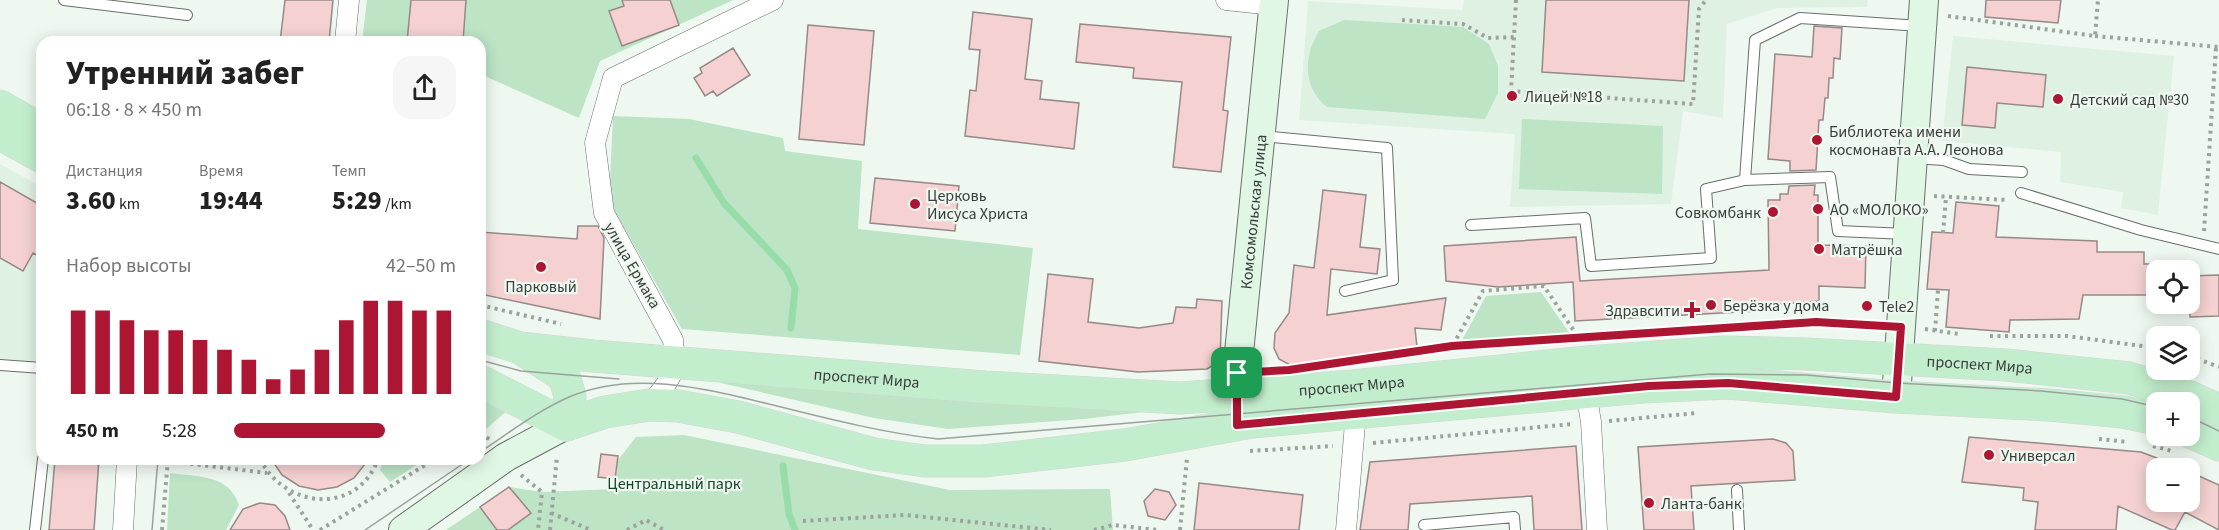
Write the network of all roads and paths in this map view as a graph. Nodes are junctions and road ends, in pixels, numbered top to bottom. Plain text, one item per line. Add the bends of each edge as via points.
1 (64, 0) edge
2 (349, 0) edge
3 (773, 0) edge
4 (1226, 0) edge
5 (1516, 0) edge
6 (1706, 0) edge
7 (2098, 0) edge
8 (1274, 2) edge
9 (1931, 14) edge
10 (187, 15) dead end
11 (1402, 20) dead end
12 (346, 36) edge
13 (2095, 36) junction
14 (1514, 37) junction
15 (2218, 47) edge
16 (0, 106) edge
17 (36, 127) edge
18 (0, 134) edge
19 (1260, 135) junction
20 (36, 154) edge
21 (1912, 158) junction
22 (2022, 172) dead end
23 (1745, 180) junction
24 (2021, 193) joint
25 (1930, 196) dead end
26 (1946, 197) junction
27 (1471, 225) dead end
28 (1943, 233) dead end
29 (1907, 234) junction
30 (2203, 245) junction
31 (2219, 249) edge
32 (1938, 290) dead end
33 (1345, 291) dead end
34 (486, 306) edge
35 (1756, 325) dead end
36 (569, 326) dead end
37 (1901, 327) junction
38 (1935, 331) junction
39 (1962, 334) dead end
40 (1590, 336) dead end
41 (1983, 336) dead end
42 (486, 337) edge
43 (1578, 337) junction
44 (1566, 338) dead end
45 (1498, 343) dead end
46 (1452, 346) junction
47 (2146, 347) edge
48 (520, 348) junction
49 (1417, 351) dead end
50 (2200, 360) edge
51 (1899, 361) junction
52 (676, 363) junction
53 (0, 365) edge
54 (2219, 367) edge
55 (36, 368) edge
56 (486, 384) edge
57 (1586, 392) junction
58 (1896, 397) junction
59 (649, 405) junction
60 (1237, 410) junction
61 (2219, 410) edge
62 (1356, 412) junction
63 (2146, 417) edge
64 (566, 425) junction
65 (2200, 437) edge
66 (2219, 446) edge
67 (557, 455) dead end
68 (1187, 455) dead end
69 (42, 465) edge
70 (127, 465) edge
71 (168, 465) edge
72 (206, 465) edge
73 (263, 465) edge
74 (374, 465) edge
75 (425, 465) edge
76 (267, 473) junction
77 (1737, 490) dead end
78 (288, 492) junction
79 (542, 492) dead end
80 (551, 513) junction
81 (803, 521) dead end
82 (1424, 525) dead end
83 (1458, 526) edge
84 (35, 530) edge
85 (123, 530) edge
86 (162, 530) edge
87 (313, 530) edge
88 (320, 530) edge
89 (403, 530) edge
90 (538, 530) edge
91 (550, 530) edge
92 (591, 530) edge
93 (627, 530) edge
94 (664, 530) edge
95 (1051, 530) edge
96 (1094, 530) edge
97 (1158, 530) edge
98 (1180, 530) edge
99 (1346, 530) edge
100 (1515, 530) edge
101 (1597, 530) edge
102 (1739, 530) edge

1 - 10 lane
2 - 12 street
3 - 52 street, улица Ермака via 613,78 595,143 604,213 664,319 673,340
4 - 8 street
5 - 14 path
6 - 14 path via 1699,9 1693,104 1511,91
7 - 13 path
8 - 19 main road, Комсомольская улица
9 - 13 path
9 - 21 main road
9 - 23 lane via 1800,18 1755,40
11 - 14 path via 1463,24 1488,38
13 - 15 path
15 - 30 path
16 - 17 main road
18 - 20 main road
19 - 33 lane via 1387,148 1393,280
19 - 60 main road, Комсомольская улица
21 - 22 lane via 1944,160 1969,170
21 - 29 main road
23 - 27 lane via 1706,189 1711,258 1591,266 1585,218
23 - 29 lane via 1830,177 1838,231
24 - 26 path via 2005,201
24 - 30 lane
25 - 26 path
26 - 28 path
29 - 37 main road
30 - 31 lane
32 - 38 path
34 - 36 path
35 - 37 path via 1816,322
37 - 38 path
37 - 51 main road
38 - 39 path
40 - 43 path
41 - 47 path via 2067,336
42 - 48 main road, проспект Мира
43 - 44 path
43 - 46 path via 1544,286 1483,291
45 - 46 path
46 - 49 path
48 - 52 main road, проспект Мира
48 - 64 main road via 564,376 570,396
50 - 54 path
51 - 58 main road
51 - 60 main road, проспект Мира via 1724,352 1587,362
51 - 61 main road, проспект Мира via 2017,366 2129,378
52 - 59 street via 666,385
52 - 60 main road, проспект Мира via 1180,398
53 - 55 lane
56 - 64 main road
57 - 58 main road, проспект Мира via 1728,383
57 - 62 main road, проспект Мира
57 - 101 street
58 - 63 main road, проспект Мира via 2060,406
59 - 60 main road, проспект Мира via 704,409 874,454 925,461 983,461 1125,445
59 - 64 main road, проспект Мира via 604,412
60 - 62 main road, проспект Мира
62 - 99 street
64 - 89 main road via 506,457
65 - 66 main road
67 - 80 path
68 - 98 path
69 - 84 lane
70 - 85 street
71 - 86 path
72 - 76 path
73 - 76 path
74 - 78 path via 365,480 349,492 329,499 308,499
75 - 88 path
76 - 78 path
77 - 102 lane
78 - 87 path
79 - 90 path
80 - 91 path
80 - 92 path
81 - 95 path via 904,515
82 - 83 lane
83 - 100 lane via 1514,518
93 - 94 path via 646,520
96 - 97 path via 1113,525

